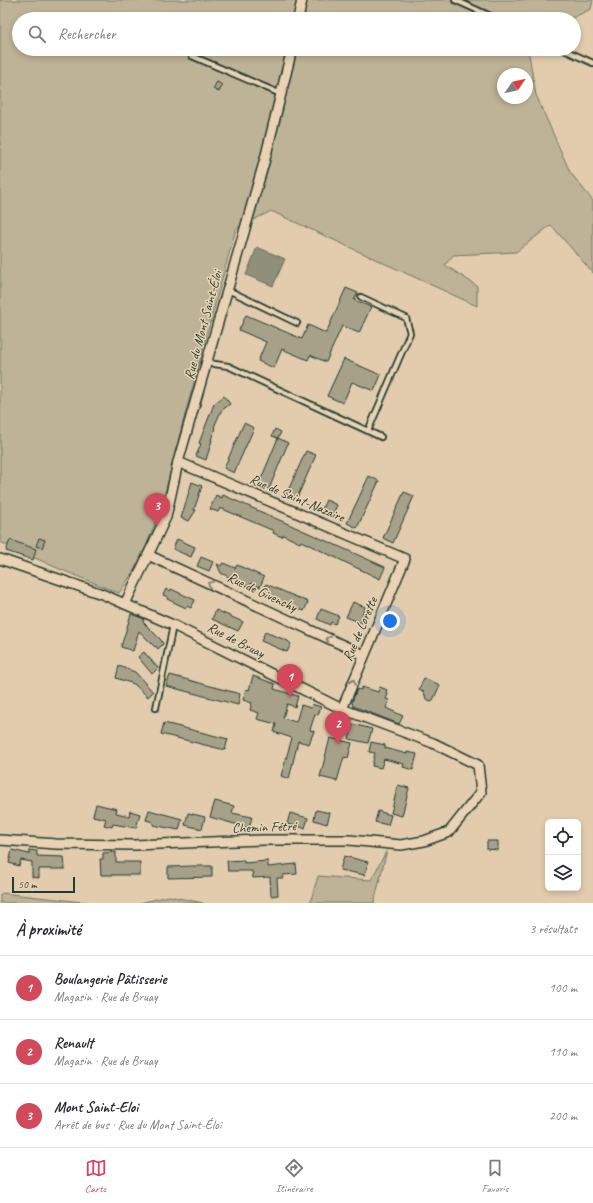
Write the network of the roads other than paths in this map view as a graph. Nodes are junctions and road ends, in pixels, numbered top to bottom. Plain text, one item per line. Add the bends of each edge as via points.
1 (302, 0) edge
2 (455, 0) edge
3 (299, 12) edge
4 (482, 12) edge
5 (192, 56) dead end
6 (290, 56) edge
7 (578, 56) edge
8 (593, 63) edge
9 (281, 94) junction
10 (228, 290) junction
11 (361, 297) dead end
12 (297, 323) dead end
13 (208, 363) junction
14 (368, 431) junction
15 (382, 437) dead end
16 (178, 462) junction
17 (148, 555) junction
18 (0, 559) edge
19 (404, 559) joint
20 (125, 604) junction
21 (174, 625) junction
22 (364, 655) junction
23 (156, 708) dead end
24 (342, 709) junction
25 (478, 765) joint
26 (0, 840) edge

1 - 3 street
2 - 4 lane
5 - 9 lane
6 - 9 street, Rue du Mont Saint-Éloi
7 - 8 lane
9 - 10 street, Rue du Mont Saint-Éloi
10 - 12 lane
10 - 13 street, Rue du Mont Saint-Éloi
11 - 14 lane via 406,318 410,333
13 - 14 lane via 228,366
13 - 16 street, Rue du Mont Saint-Éloi
14 - 15 lane
16 - 17 street, Rue du Mont Saint-Éloi via 166,517
16 - 19 street, Rue de Saint-Nazaire
17 - 20 street, Rue du Mont Saint-Éloi
22 -> 17 street, Rue de Givenchy
18 - 20 street, Rue de Bruay
19 - 22 street, Rue de Lorette
20 - 21 street, Rue de Bruay
21 - 23 lane
21 - 24 street, Rue de Bruay
24 -> 22 street, Rue de Lorette
24 - 25 street, Rue de Bruay via 433,743
25 - 26 street, Chemin Fétré via 481,792 449,832 424,841 401,845 349,840 134,845

